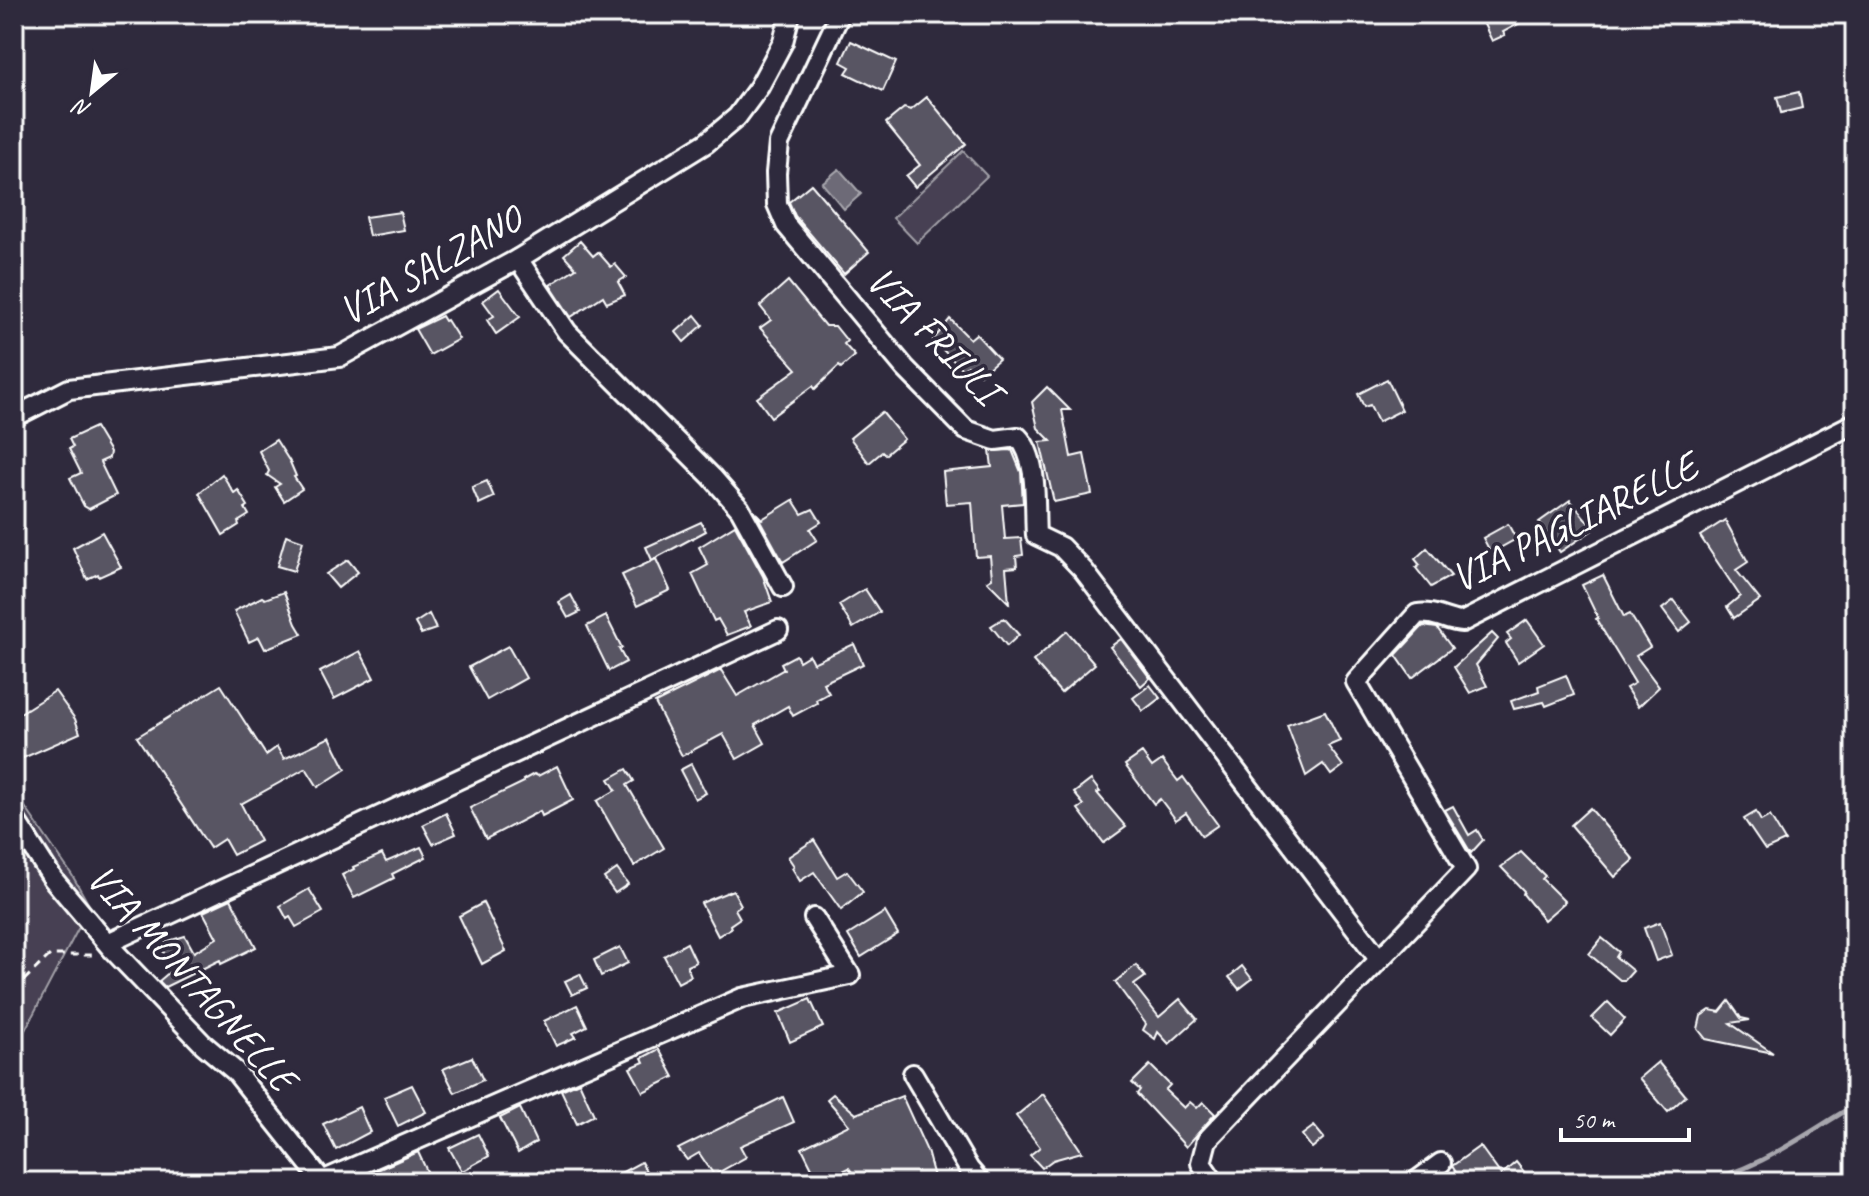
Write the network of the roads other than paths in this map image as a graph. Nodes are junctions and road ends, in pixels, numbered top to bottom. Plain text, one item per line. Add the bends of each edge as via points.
1 (790, 14) edge
2 (840, 14) edge
3 (518, 259) junction
4 (14, 417) edge
5 (1855, 423) edge
6 (783, 587) dead end
7 (778, 630) dead end
8 (14, 818) edge
9 (814, 918) dead end
10 (110, 946) junction
11 (1379, 959) junction
12 (913, 1074) dead end
13 (1441, 1163) dead end
14 (323, 1182) edge
15 (980, 1182) edge
16 (1214, 1182) edge
17 (1415, 1182) edge

1 - 3 street, VIA SALZANO via 783,42 737,117 706,143
2 - 11 street, VIA FRIULI via 779,143 777,204 786,225 905,368 966,430 995,440 1018,437 1025,444 1036,535 1061,547 1084,571
3 - 4 street, VIA SALZANO via 339,357 69,389
3 - 6 street via 567,332 740,509
5 - 11 street, VIA PAGLIARELLE via 1462,622 1429,612 1417,614 1376,659 1356,682 1466,869
7 - 10 street
8 - 10 street, VIA MONTAGNELLE via 53,879
9 - 14 street via 850,975 742,998
10 - 14 street, VIA MONTAGNELLE via 235,1071
11 - 16 street, VIA PAGLIARELLE via 1207,1140 1201,1163
12 - 15 street
13 - 17 street

